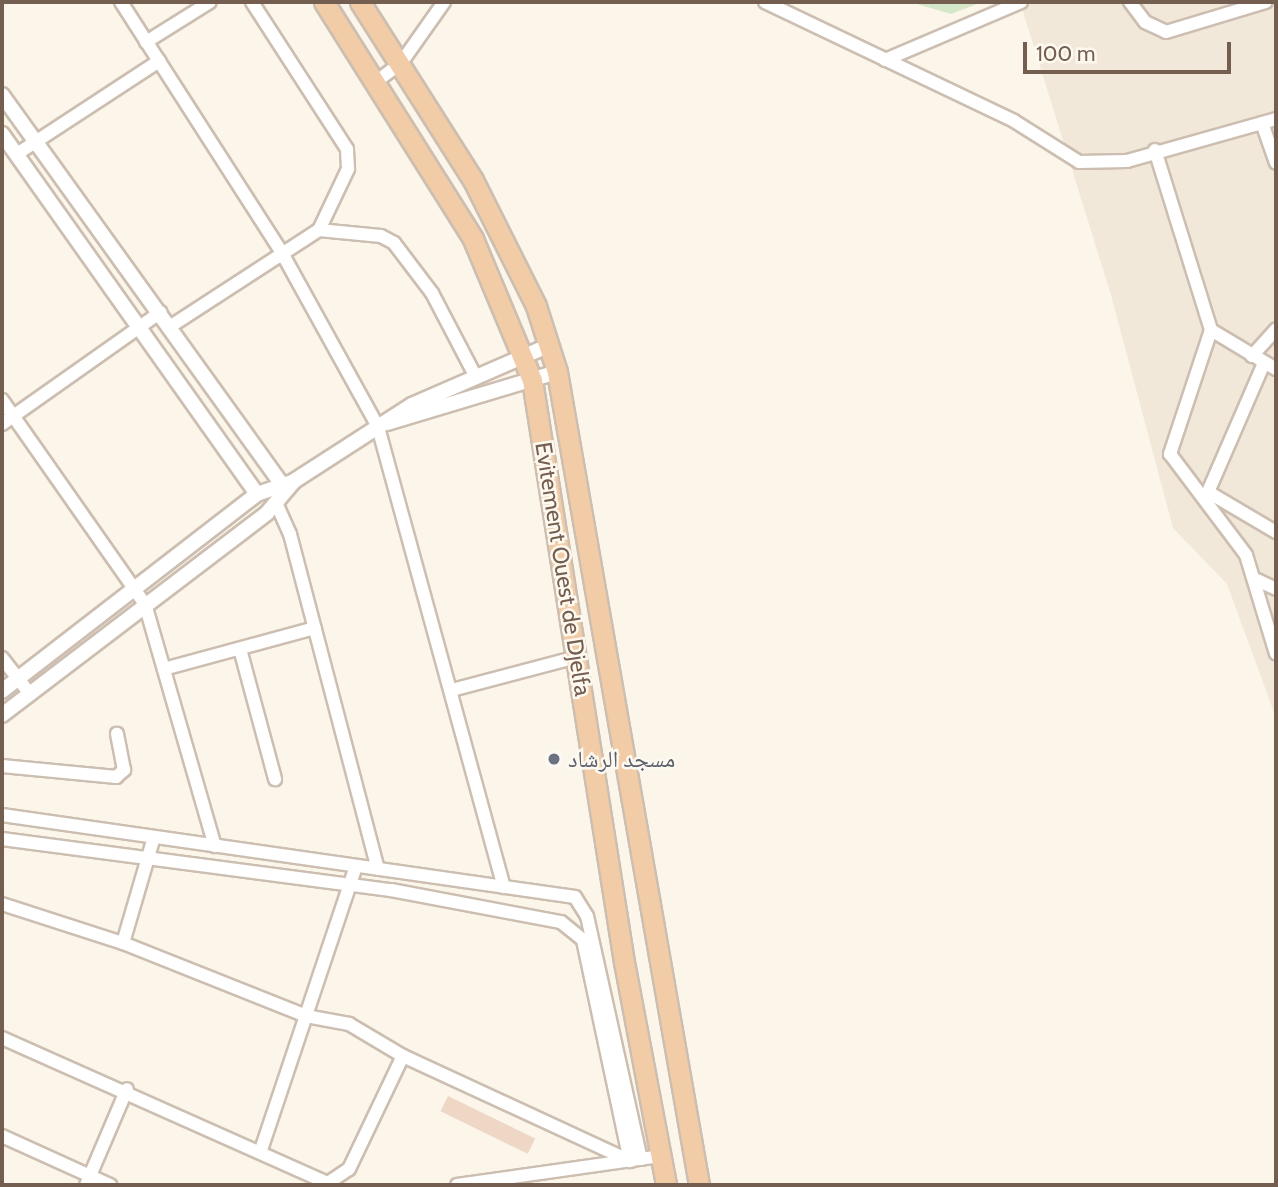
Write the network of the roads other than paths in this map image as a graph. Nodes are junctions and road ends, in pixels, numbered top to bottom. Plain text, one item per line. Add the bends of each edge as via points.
1 (121, 2) edge
2 (210, 2) edge
3 (252, 2) edge
4 (324, 2) edge
5 (360, 2) edge
6 (444, 2) edge
7 (765, 2) edge
8 (1021, 2) edge
9 (1130, 2) edge
10 (1266, 2) edge
11 (146, 42) junction
12 (884, 60) junction
13 (159, 61) junction
14 (401, 64) junction
15 (377, 81) junction
16 (2, 95) edge
17 (1276, 120) edge
18 (1262, 123) junction
19 (2, 134) edge
20 (37, 142) junction
21 (1155, 150) junction
22 (17, 155) junction
23 (1276, 163) edge
24 (318, 230) junction
25 (282, 254) junction
26 (161, 312) junction
27 (171, 326) junction
28 (141, 327) junction
29 (1276, 329) edge
30 (1211, 330) junction
31 (550, 345) junction
32 (524, 355) junction
33 (1252, 356) junction
34 (1264, 363) junction
35 (1276, 369) edge
36 (558, 372) junction
37 (476, 377) junction
38 (533, 380) junction
39 (2, 400) edge
40 (13, 416) junction
41 (2, 424) edge
42 (382, 425) junction
43 (288, 482) junction
44 (257, 494) junction
45 (1206, 496) junction
46 (276, 505) junction
47 (1276, 532) edge
48 (1257, 580) junction
49 (136, 587) junction
50 (1276, 589) edge
51 (145, 604) junction
52 (314, 628) junction
53 (240, 649) junction
54 (1276, 654) edge
55 (577, 657) junction
56 (2, 659) edge
57 (164, 669) junction
58 (17, 680) junction
59 (452, 690) junction
60 (2, 691) edge
61 (30, 694) junction
62 (2, 715) edge
63 (117, 734) dead end
64 (2, 766) edge
65 (275, 779) dead end
66 (3, 819) edge
67 (154, 837) junction
68 (2, 839) edge
69 (215, 846) junction
70 (148, 858) junction
71 (356, 866) junction
72 (378, 869) junction
73 (349, 885) junction
74 (504, 887) junction
75 (2, 904) edge
76 (123, 943) junction
77 (306, 1016) junction
78 (2, 1038) edge
79 (402, 1056) junction
80 (127, 1089) junction
81 (2, 1136) edge
82 (261, 1150) junction
83 (660, 1156) junction
84 (635, 1160) junction
85 (559, 1180) edge
86 (88, 1181) edge
87 (110, 1185) edge
88 (457, 1185) edge
89 (666, 1185) edge
90 (699, 1185) edge

1 - 11 street
2 - 11 street
3 - 24 street via 347,149 341,189
4 - 15 highway, Evitement Ouest de Djelfa
5 - 14 highway
6 - 14 street
7 - 12 street
8 - 12 street
9 - 10 street via 1145,22 1166,32
11 - 13 street
12 - 21 street via 1014,121 1079,162 1108,164
13 - 20 street
13 - 25 street
14 - 15 street
14 - 31 highway via 504,239
15 - 32 highway, Evitement Ouest de Djelfa via 473,239
16 - 20 street
17 - 18 street
18 - 21 street
18 - 23 street
19 - 22 street
20 - 22 street
20 - 26 street
21 - 30 street
22 - 28 street
24 - 25 street
24 - 37 street via 381,236 394,243 432,293
25 - 27 street
25 - 42 street
26 - 27 street
26 - 28 street
27 - 43 street
28 - 40 street
28 - 44 street
29 - 33 street
30 - 33 street
30 - 45 street via 1170,441 1175,468
31 - 32 street
31 - 36 highway
32 - 37 street
32 - 38 highway, Evitement Ouest de Djelfa
33 - 34 street
34 - 35 street
34 - 45 street
36 - 38 street
36 - 90 highway
37 - 42 street
38 - 42 street via 419,419
38 - 55 highway, Evitement Ouest de Djelfa
39 - 40 street
40 - 41 street
40 - 49 street
42 - 43 street
42 - 59 street
43 - 44 street
43 - 46 street
44 - 49 street
45 - 47 street
45 - 48 street via 1235,537
46 - 51 street
46 - 52 street
48 - 50 street
48 - 54 street
49 - 51 street
49 - 58 street
51 - 57 street
51 - 61 street
52 - 53 street
52 - 72 street
53 - 57 street
53 - 65 street
55 - 59 street
55 - 83 highway, Evitement Ouest de Djelfa
56 - 58 street
57 - 69 street
58 - 60 street
58 - 61 street
59 - 74 street
61 - 62 street
63 - 64 street via 124,770 116,777
66 - 67 street
67 - 69 street
67 - 70 street
68 - 70 street
69 - 71 street
70 - 73 street
70 - 76 street
71 - 72 street
71 - 73 street
72 - 74 street
73 - 77 street
73 - 84 street via 571,928 583,940
74 - 84 street via 575,897 587,916
75 - 76 street
76 - 77 street
77 - 79 street via 349,1024
77 - 82 street
78 - 80 street
79 - 82 street via 341,1179 328,1183
79 - 84 street
80 - 82 street
80 - 86 street
81 - 86 street
83 - 84 street
83 - 89 highway, Evitement Ouest de Djelfa
84 - 85 street
85 - 88 street
86 - 87 street

